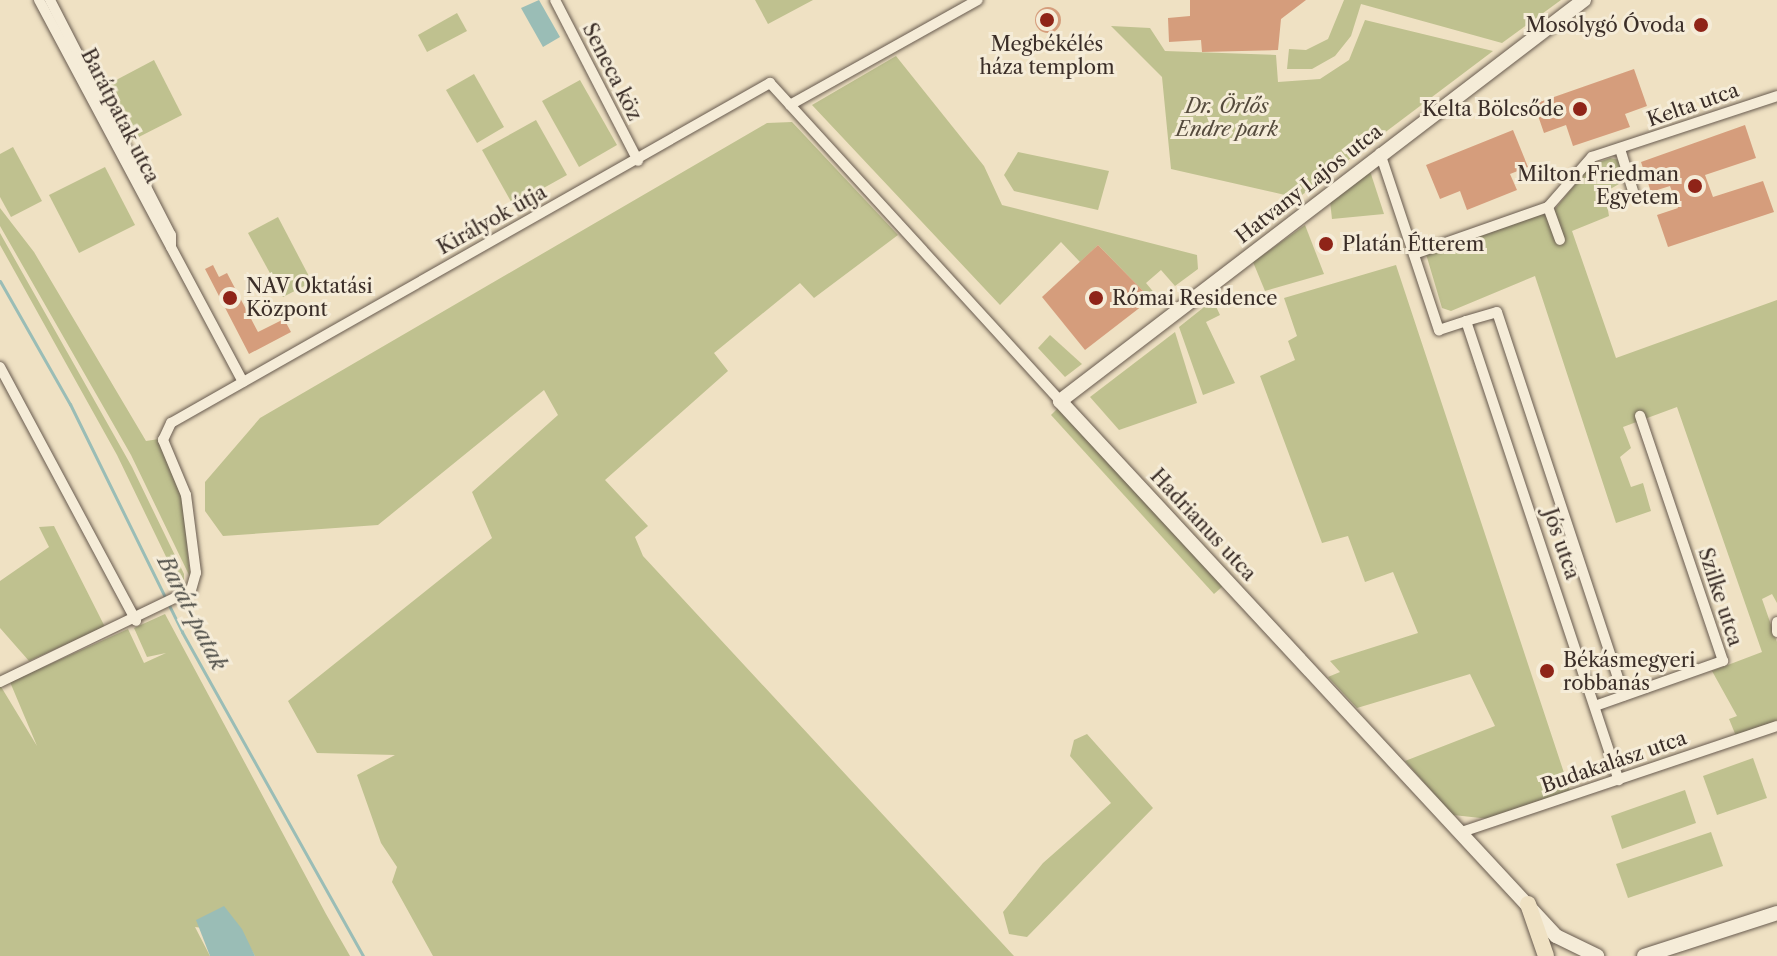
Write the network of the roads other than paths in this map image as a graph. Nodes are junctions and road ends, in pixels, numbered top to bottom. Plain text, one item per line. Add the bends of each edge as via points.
1 (39, 0) edge
2 (50, 0) edge
3 (555, 0) edge
4 (978, 0) edge
5 (1584, 0) edge
6 (1777, 96) edge
7 (790, 105) junction
8 (1620, 149) junction
9 (1380, 153) junction
10 (638, 161) junction
11 (1633, 191) dead end
12 (1548, 207) junction
13 (1560, 240) dead end
14 (171, 247) junction
15 (1414, 254) junction
16 (1466, 321) junction
17 (0, 367) edge
18 (243, 382) junction
19 (1060, 401) junction
20 (1640, 416) dead end
21 (139, 620) junction
22 (1777, 622) edge
23 (1777, 632) edge
24 (0, 682) edge
25 (1624, 696) junction
26 (1595, 706) junction
27 (1777, 726) edge
28 (1619, 780) junction
29 (1462, 832) junction
30 (1528, 904) junction
31 (1777, 913) edge
32 (1546, 956) edge
33 (1597, 956) edge
34 (1644, 956) edge

1 - 14 street, Barátpatak utca
2 - 14 street, Barátpatak utca via 171,235
3 - 10 street, Seneca köz
4 - 7 street
5 - 9 street, Hatvany Lajos utca
6 - 8 street, Kelta utca
7 - 10 street, Királyok útja via 770,83
7 - 19 street, Hadrianus utca
8 - 11 street
8 - 12 street, Kelta utca via 1592,157
9 - 15 street, Jós utca
9 - 19 street, Hatvany Lajos utca
10 - 18 street, Királyok útja
12 - 13 street
12 - 15 street, Kelta utca
14 - 18 street, Barátpatak utca
15 - 16 street, Jós utca via 1439,330
16 - 25 street, Jós utca via 1497,312
16 - 26 street, Jós utca
17 - 21 street
18 - 21 street, Királyok útja via 165,429 165,449 186,495 196,573 188,593
19 - 29 street, Hadrianus utca
20 - 25 street, Szilke utca via 1723,661
21 - 24 street
22 - 23 street
25 - 26 street, Szilke utca
26 - 28 street, Jós utca
27 - 28 street, Budakalász utca
28 - 29 street, Budakalász utca
29 - 30 street, Hadrianus utca
30 - 32 main road
30 - 33 street, Hadrianus utca via 1556,936
31 - 34 street

